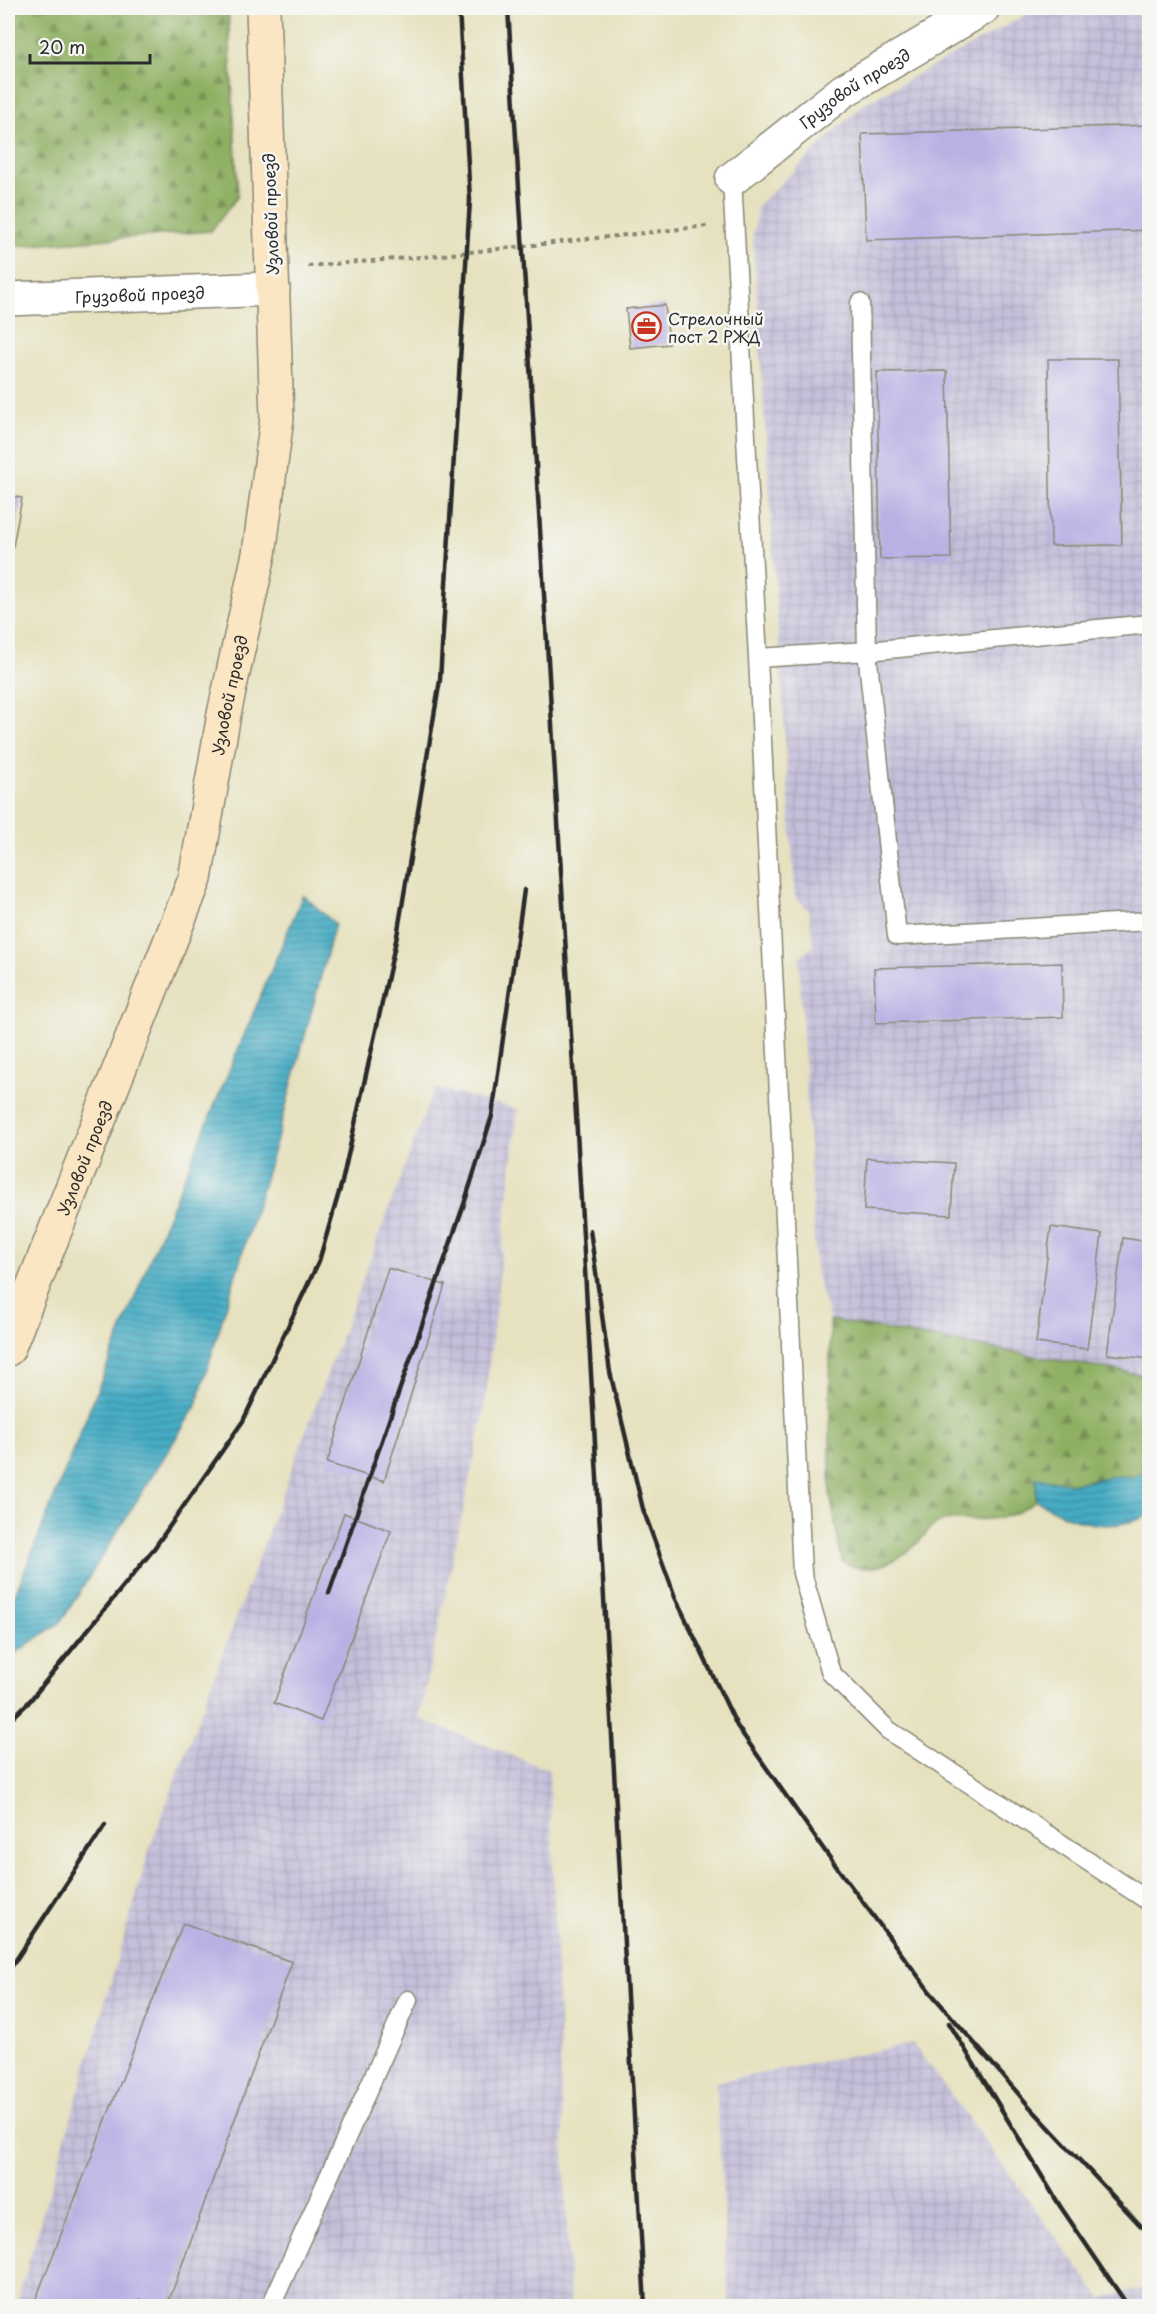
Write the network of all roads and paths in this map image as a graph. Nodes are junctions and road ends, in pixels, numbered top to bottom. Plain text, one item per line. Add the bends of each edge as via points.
1 (263, 8) edge
2 (983, 8) edge
3 (732, 179) joint
4 (734, 223) junction
5 (272, 279) junction
6 (8, 299) edge
7 (860, 303) dead end
8 (1149, 624) edge
9 (867, 651) junction
10 (758, 658) junction
11 (1149, 921) edge
12 (8, 1349) edge
13 (1149, 1902) edge
14 (408, 2000) dead end
15 (271, 2307) edge

1 - 5 street, Узловой проезд
2 - 3 street, Грузовой проезд via 843,91
3 - 4 lane
4 - 5 path via 434,256
4 - 10 lane
5 - 6 street, Грузовой проезд
5 - 12 street, Узловой проезд via 278,418 259,554 224,714 195,879
7 - 9 lane
8 - 9 lane
9 - 10 lane
9 - 11 lane via 897,936
10 - 13 lane via 802,1573 831,1673 888,1730
14 - 15 lane

